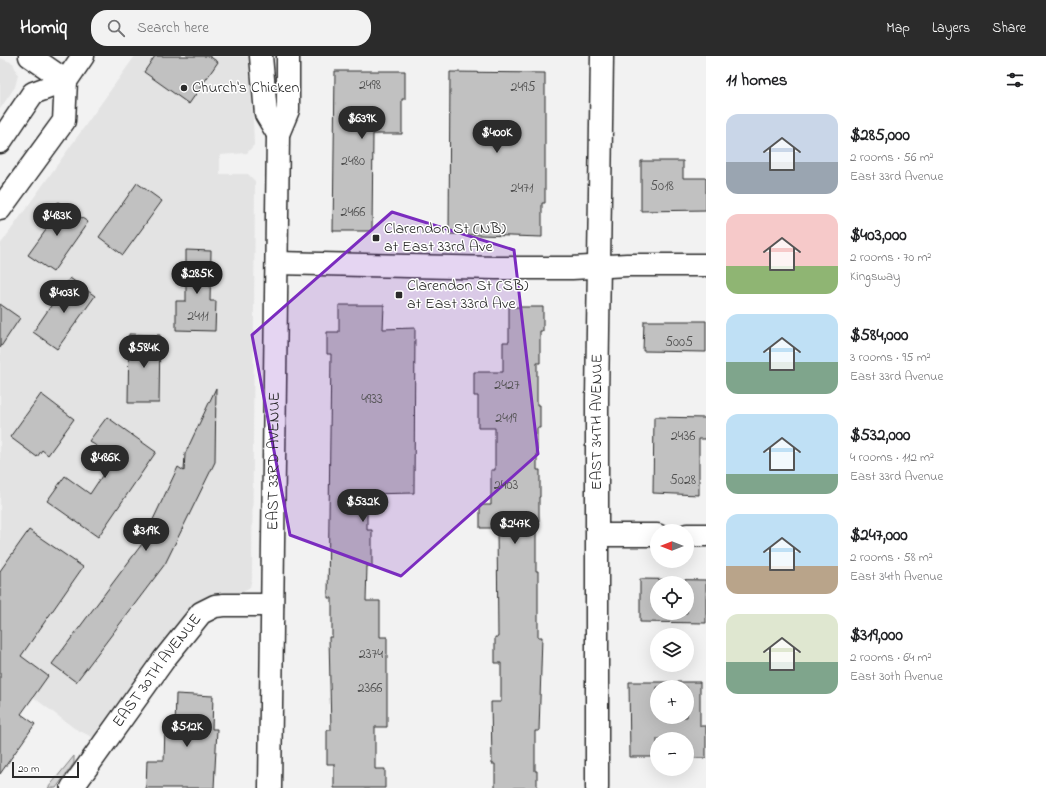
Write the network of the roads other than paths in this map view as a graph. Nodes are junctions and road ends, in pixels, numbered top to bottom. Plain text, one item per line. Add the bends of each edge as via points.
1 (30, 56) edge
2 (83, 56) edge
3 (261, 56) edge
4 (288, 56) edge
5 (602, 56) edge
6 (66, 81) junction
7 (278, 134) junction
8 (0, 142) edge
9 (0, 209) edge
10 (277, 263) junction
11 (706, 265) edge
12 (600, 266) junction
13 (598, 535) junction
14 (650, 535) edge
15 (694, 535) edge
16 (706, 535) edge
17 (272, 605) junction
18 (72, 788) edge
19 (270, 788) edge
20 (597, 788) edge

1 - 6 street
2 - 6 street
3 - 7 street via 266,114
4 - 7 street, EAST 33RD AVENUE via 288,110
5 - 12 street, EAST 34TH AVENUE
6 - 8 street via 32,93
6 - 9 street via 64,121
7 - 10 street, EAST 33RD AVENUE
10 - 12 street via 496,268
10 - 17 street, EAST 33RD AVENUE
11 - 12 street
12 - 13 street, EAST 34TH AVENUE via 597,399
13 - 14 street
13 - 20 street, EAST 34TH AVENUE
15 - 16 street
17 - 18 street, EAST 30TH AVENUE via 215,606 201,613 165,658
17 - 19 street, EAST 33RD AVENUE

